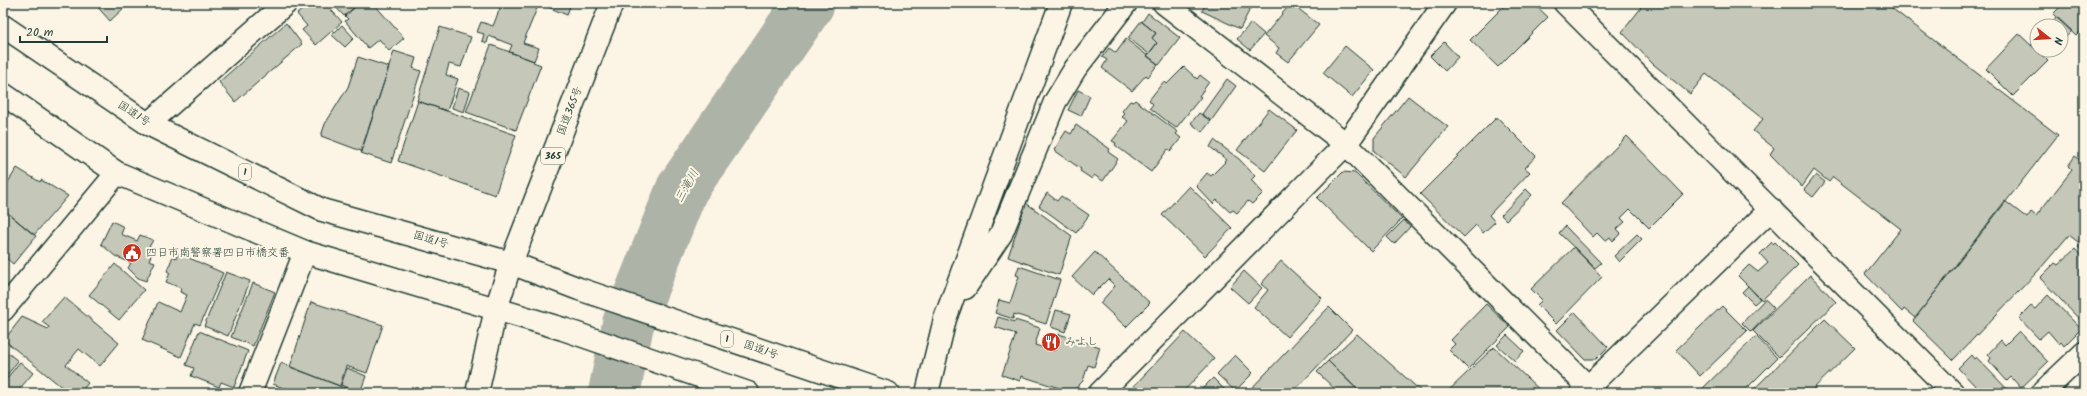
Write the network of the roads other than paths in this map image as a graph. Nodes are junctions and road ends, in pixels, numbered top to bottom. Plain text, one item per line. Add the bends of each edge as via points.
1 (286, 3) edge
2 (612, 3) edge
3 (1061, 3) edge
4 (1126, 3) edge
5 (1164, 3) edge
6 (1445, 3) edge
7 (1566, 3) edge
8 (3, 26) edge
9 (3, 94) edge
10 (148, 124) junction
11 (1346, 144) junction
12 (117, 173) junction
13 (1771, 209) junction
14 (305, 252) junction
15 (511, 263) junction
16 (3, 310) edge
17 (496, 310) junction
18 (945, 318) junction
19 (2084, 352) edge
20 (881, 391) edge
21 (1588, 391) edge
22 (250, 393) edge
23 (477, 393) edge
24 (748, 393) edge
25 (927, 393) edge
26 (1100, 393) edge
27 (1953, 393) edge
28 (2042, 393) edge

1 - 10 main road
2 - 15 main road, 国道365号 / 365
3 - 18 main road
4 - 18 main road via 1075,69 1055,102 1001,234
5 - 11 main road
6 - 11 main road
7 - 13 main road
8 - 10 main road, 国道1号 / 1
9 - 12 main road
10 - 15 main road, 国道1号 / 1 via 322,210
11 - 21 main road
11 - 26 main road
12 - 14 main road
12 - 16 main road
13 - 21 main road
13 - 27 main road
14 - 17 main road
14 - 22 main road
15 - 17 main road, 国道365号 / 365
15 - 20 main road, 国道1号 / 1 via 579,289
17 - 23 main road, 国道365号
17 - 24 main road via 563,329
18 - 25 main road
19 - 28 main road

